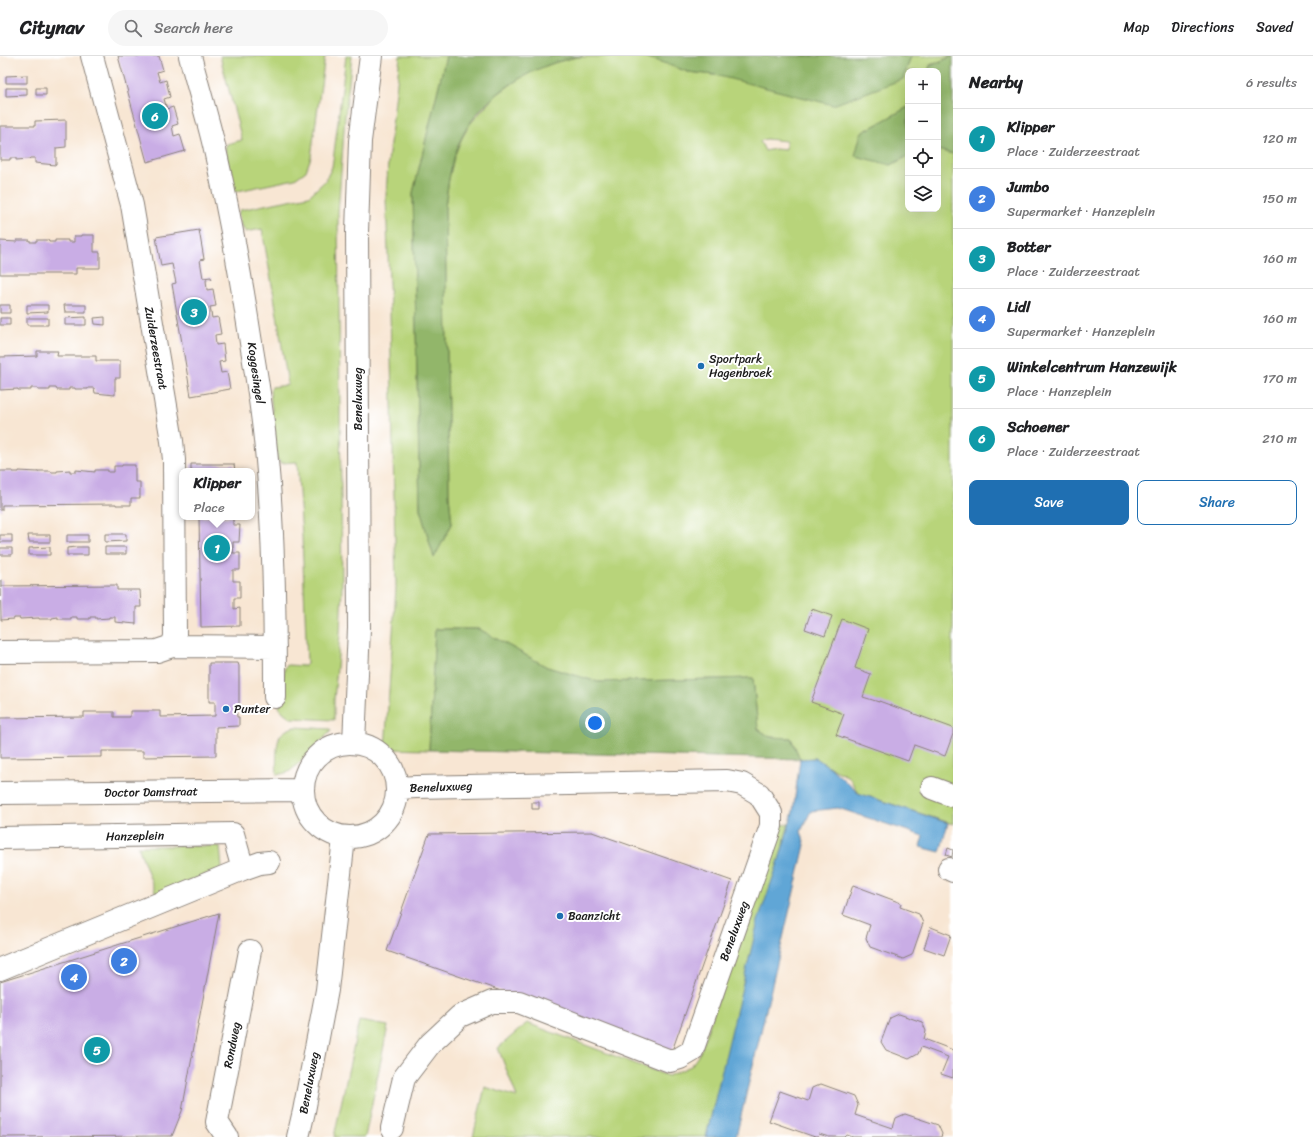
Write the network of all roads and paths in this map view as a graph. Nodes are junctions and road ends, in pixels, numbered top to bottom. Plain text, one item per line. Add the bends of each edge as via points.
1 (92, 56) edge
2 (190, 56) edge
3 (372, 56) edge
4 (172, 646) junction
5 (275, 647) junction
6 (0, 652) edge
7 (275, 697) dead end
8 (354, 742) junction
9 (398, 788) junction
10 (932, 788) dead end
11 (303, 790) junction
12 (0, 793) edge
13 (953, 796) edge
14 (0, 838) edge
15 (344, 838) junction
16 (269, 862) dead end
17 (243, 869) junction
18 (250, 951) dead end
19 (0, 969) edge
20 (392, 1128) dead end
21 (227, 1137) edge
22 (298, 1137) edge

1 - 4 street, Zuiderzeestraat via 132,204 172,441 175,628
2 - 5 street, Koggesingel via 228,207 259,390 271,519
3 - 8 street, Beneluxweg via 360,141 357,232 359,628
4 - 5 street
4 - 6 street via 150,651
5 - 7 street, Koggesingel
8 - 9 street via 370,747 385,757 394,771
8 - 11 street via 338,744 324,750 313,761 305,775
9 - 15 street via 396,805 388,820 376,831 361,837
9 - 20 street, Beneluxweg via 727,781 742,784 759,794 771,813 771,826 692,1051 670,1061 519,1002 492,1002 460,1016 430,1044 404,1078
10 - 13 street
11 - 12 street, Doctor Damstraat
11 - 15 street via 304,804 310,816 331,834
14 - 17 street, Hanzeplein via 233,834
15 - 22 street, Beneluxweg via 327,990
16 - 17 street
17 - 19 street
18 - 21 street, Rondweg via 217,1122

